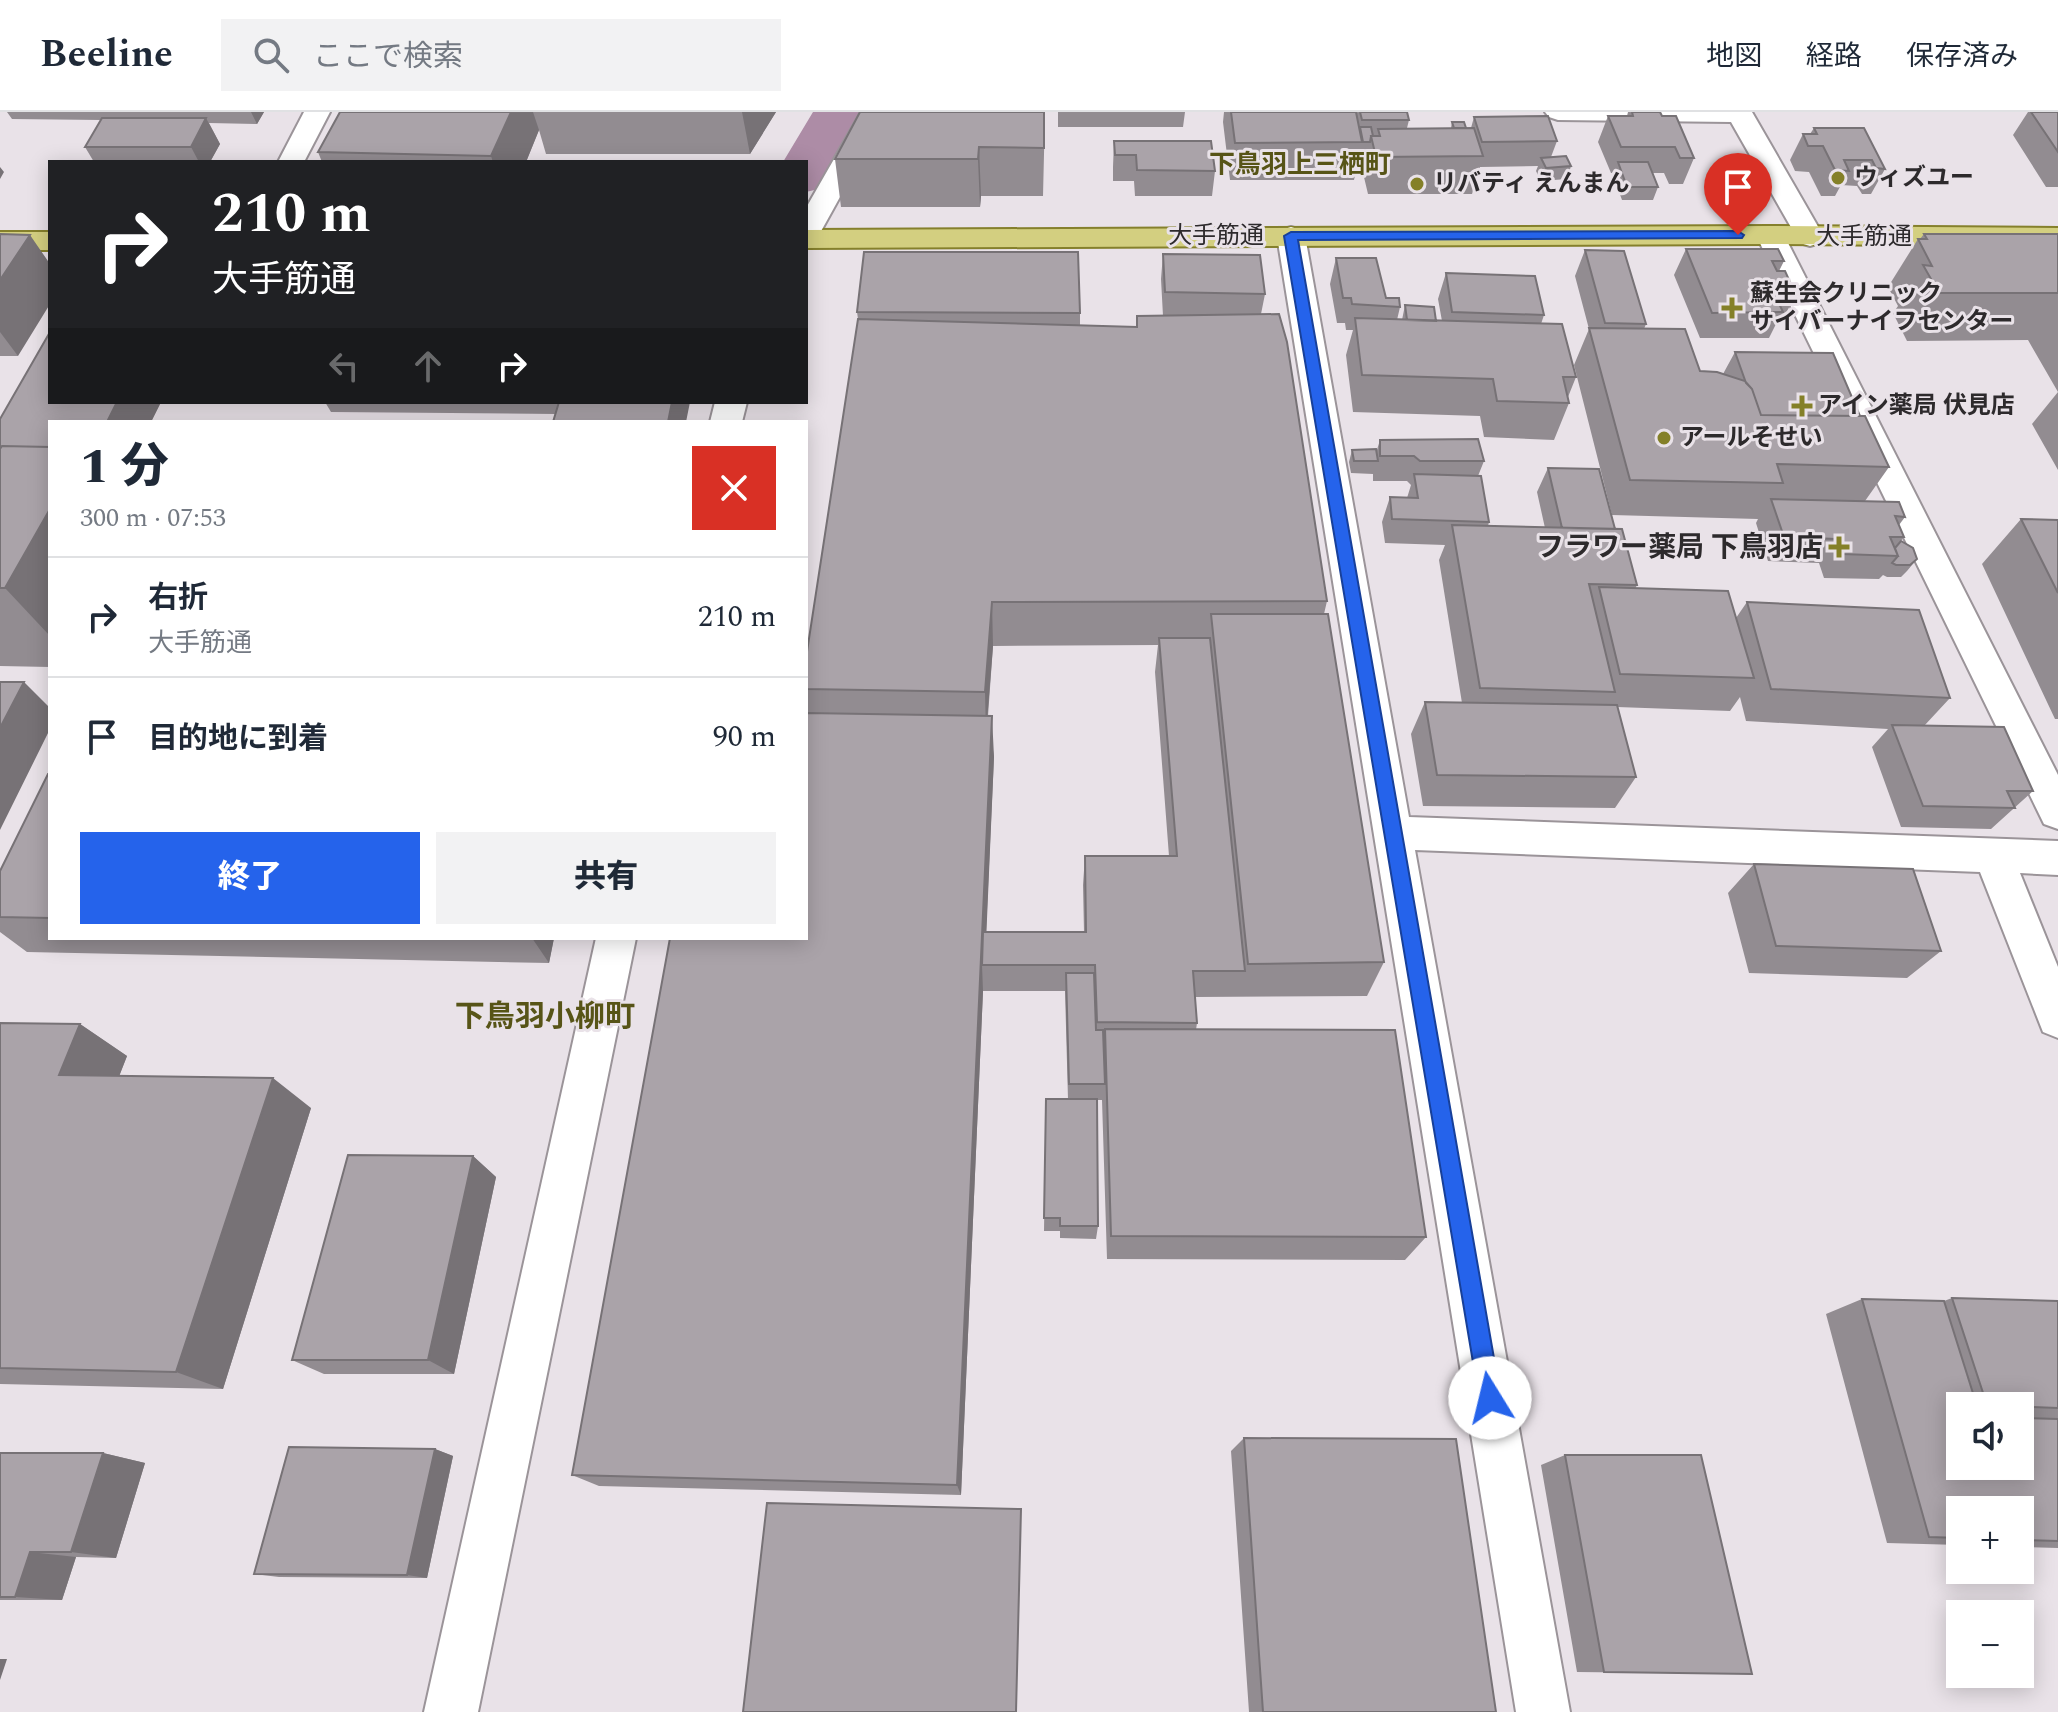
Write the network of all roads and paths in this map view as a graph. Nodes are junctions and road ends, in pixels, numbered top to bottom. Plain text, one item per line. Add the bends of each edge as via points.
1 (317, 112) edge
2 (874, 112) edge
3 (1558, 112) edge
4 (1739, 113) edge
5 (292, 160) edge
6 (808, 229) edge
7 (1770, 235) junction
8 (1291, 236) junction
9 (1810, 237) junction
10 (2058, 237) edge
11 (808, 239) edge
12 (0, 241) edge
13 (48, 241) edge
14 (2058, 813) edge
15 (1393, 833) junction
16 (1994, 856) junction
17 (2058, 858) edge
18 (616, 940) edge
19 (2058, 1019) edge
20 (451, 1712) edge
21 (1543, 1712) edge

1 - 5 street
2 - 6 street
3 - 4 street
4 - 9 street
7 - 8 main road, 大手筋通
7 - 9 main road, 大手筋通
7 - 14 street
8 - 11 main road, 大手筋通
8 - 15 street
9 - 10 main road, 大手筋通
12 - 13 main road
15 - 16 street
15 - 21 street
16 - 17 street
16 - 19 street
18 - 20 street

